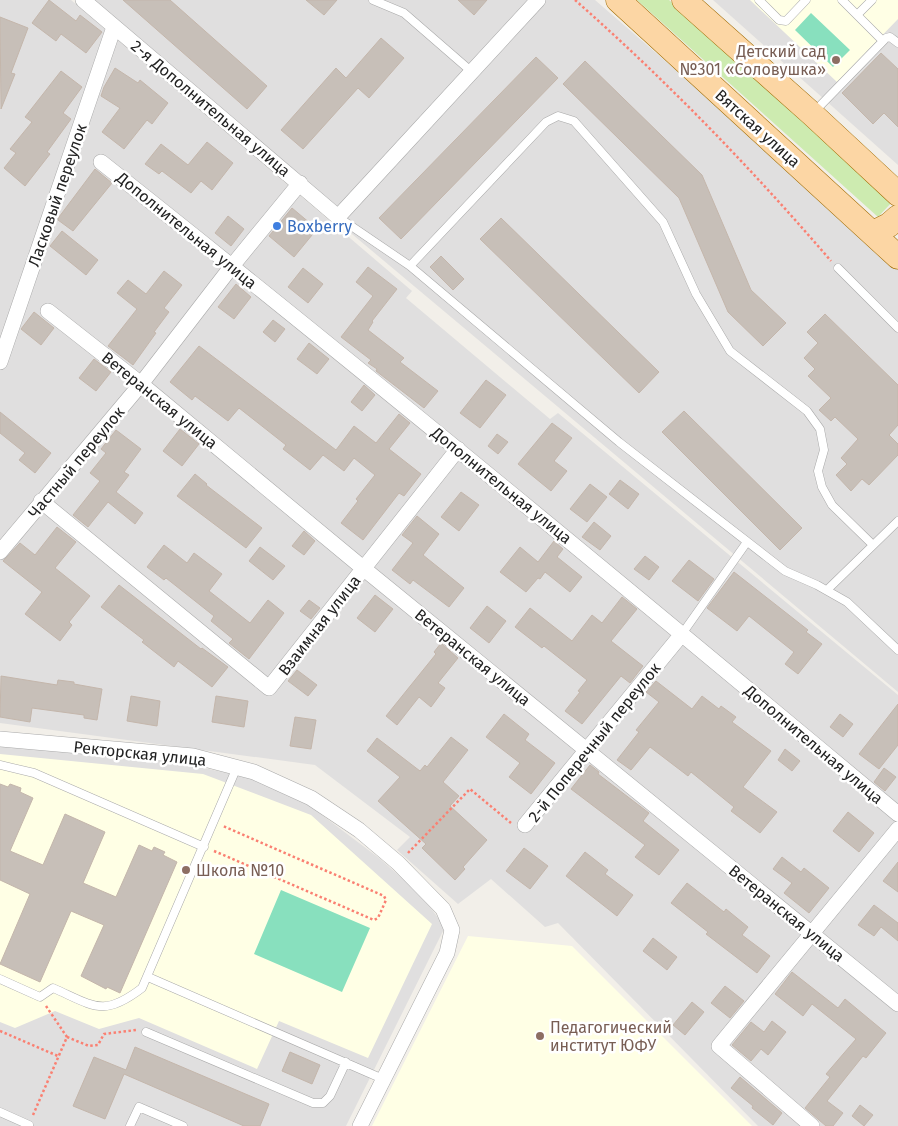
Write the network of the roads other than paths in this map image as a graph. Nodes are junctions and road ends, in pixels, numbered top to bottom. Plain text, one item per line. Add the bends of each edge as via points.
1 (83, 0) edge
2 (373, 0) edge
3 (538, 0) edge
4 (618, 0) edge
5 (684, 0) edge
6 (759, 0) edge
7 (806, 0) edge
8 (842, 0) edge
9 (872, 0) edge
10 (858, 14) junction
11 (114, 27) junction
12 (883, 41) junction
13 (898, 43) edge
14 (472, 72) junction
15 (812, 114) junction
16 (101, 162) dead end
17 (300, 183) junction
18 (898, 194) edge
19 (338, 217) junction
20 (898, 217) edge
21 (873, 233) junction
22 (898, 258) edge
23 (232, 266) junction
24 (410, 266) junction
25 (838, 268) road end
26 (48, 310) dead end
27 (898, 328) edge
28 (0, 362) edge
29 (141, 384) junction
30 (458, 449) junction
31 (41, 502) junction
32 (898, 521) edge
33 (747, 542) junction
34 (873, 545) junction
35 (0, 552) edge
36 (363, 568) junction
37 (827, 590) junction
38 (682, 634) junction
39 (898, 650) edge
40 (0, 739) edge
41 (588, 750) junction
42 (0, 765) edge
43 (237, 768) junction
44 (898, 814) edge
45 (525, 825) road end
46 (898, 829) edge
47 (204, 847) junction
48 (812, 933) junction
49 (148, 977) junction
50 (0, 979) edge
51 (898, 1004) edge
52 (146, 1032) road end
53 (346, 1062) junction
54 (383, 1078) junction
55 (0, 1112) edge
56 (29, 1124) road end
57 (130, 1126) edge
58 (183, 1126) edge
59 (360, 1126) edge
60 (812, 1126) edge

1 - 11 street, 2-я Дополнительная улица
2 - 14 lane via 404,13
3 - 14 street
4 - 21 main road, Вятская улица
5 - 15 main road
6 - 7 lane via 783,21
8 - 10 lane
9 - 10 lane
10 - 12 lane
11 - 17 street, 2-я Дополнительная улица
11 - 28 street, Ласковый переулок
12 - 13 lane via 890,37
12 - 15 lane
14 - 19 street
15 - 18 main road
16 - 23 street, Дополнительная улица
17 - 19 street, 2-я Дополнительная улица
17 - 23 street, Частный переулок
19 - 24 lane
20 - 21 main road
21 - 22 main road, Вятская улица
23 - 29 street, Частный переулок
23 - 30 street, Дополнительная улица
24 - 33 lane via 618,442
24 - 34 lane via 546,122 558,116 574,122 664,222 696,294 730,351 807,411 820,429 824,450 818,471 822,487 832,505
25 - 27 lane
26 - 29 street, Ветеранская улица
29 - 31 street, Частный переулок
29 - 36 street, Ветеранская улица
30 - 36 street, Взаимная улица
30 - 38 street, Дополнительная улица
31 - 35 street, Частный переулок
31 - 36 street, Взаимная улица via 269,688
32 - 34 lane
33 - 37 lane via 785,571
33 - 38 lane, 2-й Поперечный переулок
34 - 37 lane
36 - 41 street, Ветеранская улица
37 - 39 lane via 847,602
38 - 41 street, 2-й Поперечный переулок
38 - 44 street, Дополнительная улица
40 - 43 street, Ректорская улица via 193,756
41 - 45 street, 2-й Поперечный переулок
41 - 48 street, Ветеранская улица
42 - 47 lane via 34,773
43 - 47 lane
43 - 54 street, Ректорская улица via 254,772 311,798 359,830 398,863 443,909 452,930 447,952
46 - 48 street
47 - 49 lane
48 - 51 street, Ветеранская улица
48 - 60 street via 719,1046
49 - 50 lane via 142,988 118,1005 99,1008 53,988 40,996
49 - 53 lane
52 - 53 lane via 312,1103 323,1103 330,1096
53 - 54 lane
54 - 59 street, Ректорская улица
55 - 56 lane
57 - 58 lane via 139,1107

